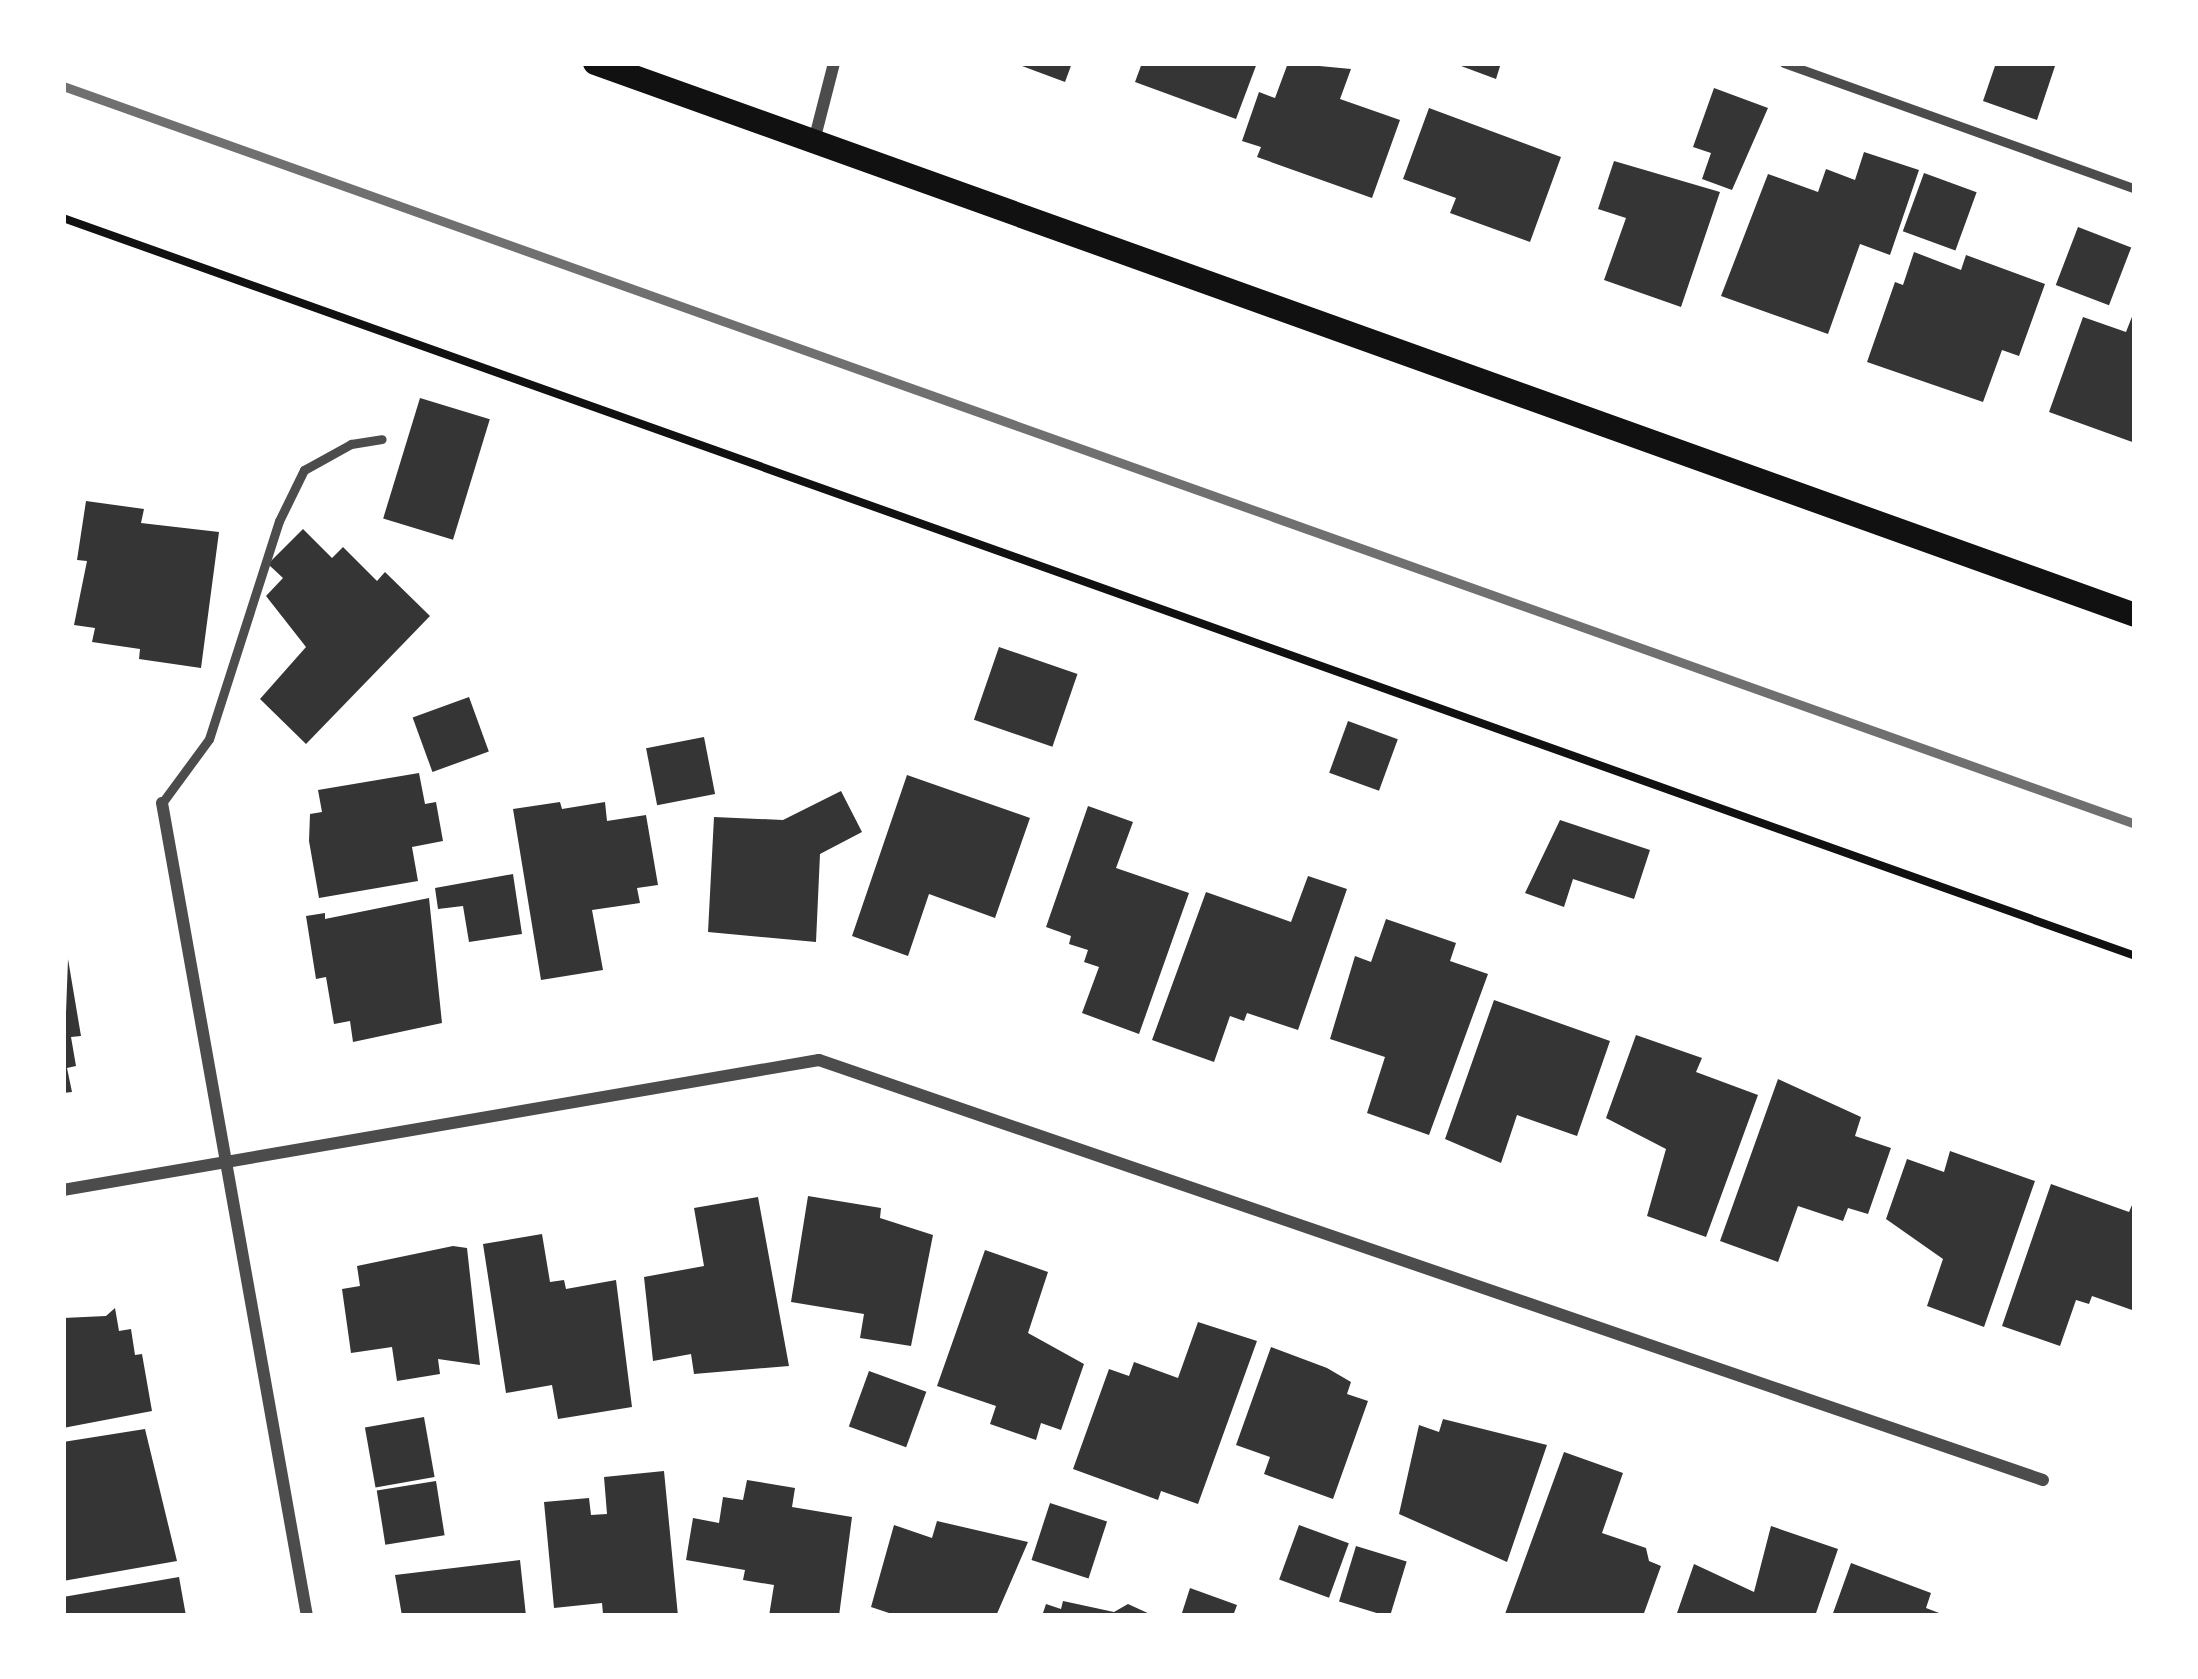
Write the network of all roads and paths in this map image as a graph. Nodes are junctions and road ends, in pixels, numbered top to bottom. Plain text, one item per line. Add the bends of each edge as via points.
1 (595, 63) edge
2 (834, 63) edge
3 (1784, 63) edge
4 (814, 142) junction
5 (2135, 189) edge
6 (63, 218) edge
7 (382, 439) dead end
8 (2135, 615) edge
9 (162, 803) joint
10 (2135, 956) edge
11 (231, 1159) junction
12 (63, 1190) edge
13 (2043, 1480) dead end
14 (308, 1616) edge

1 - 4 main road
2 - 4 street
3 - 5 lane
4 - 8 main road
6 - 10 path
7 - 9 lane via 351,444 304,470 279,521 209,739
9 - 11 street
11 - 12 street
11 - 13 street via 819,1060
11 - 14 street

